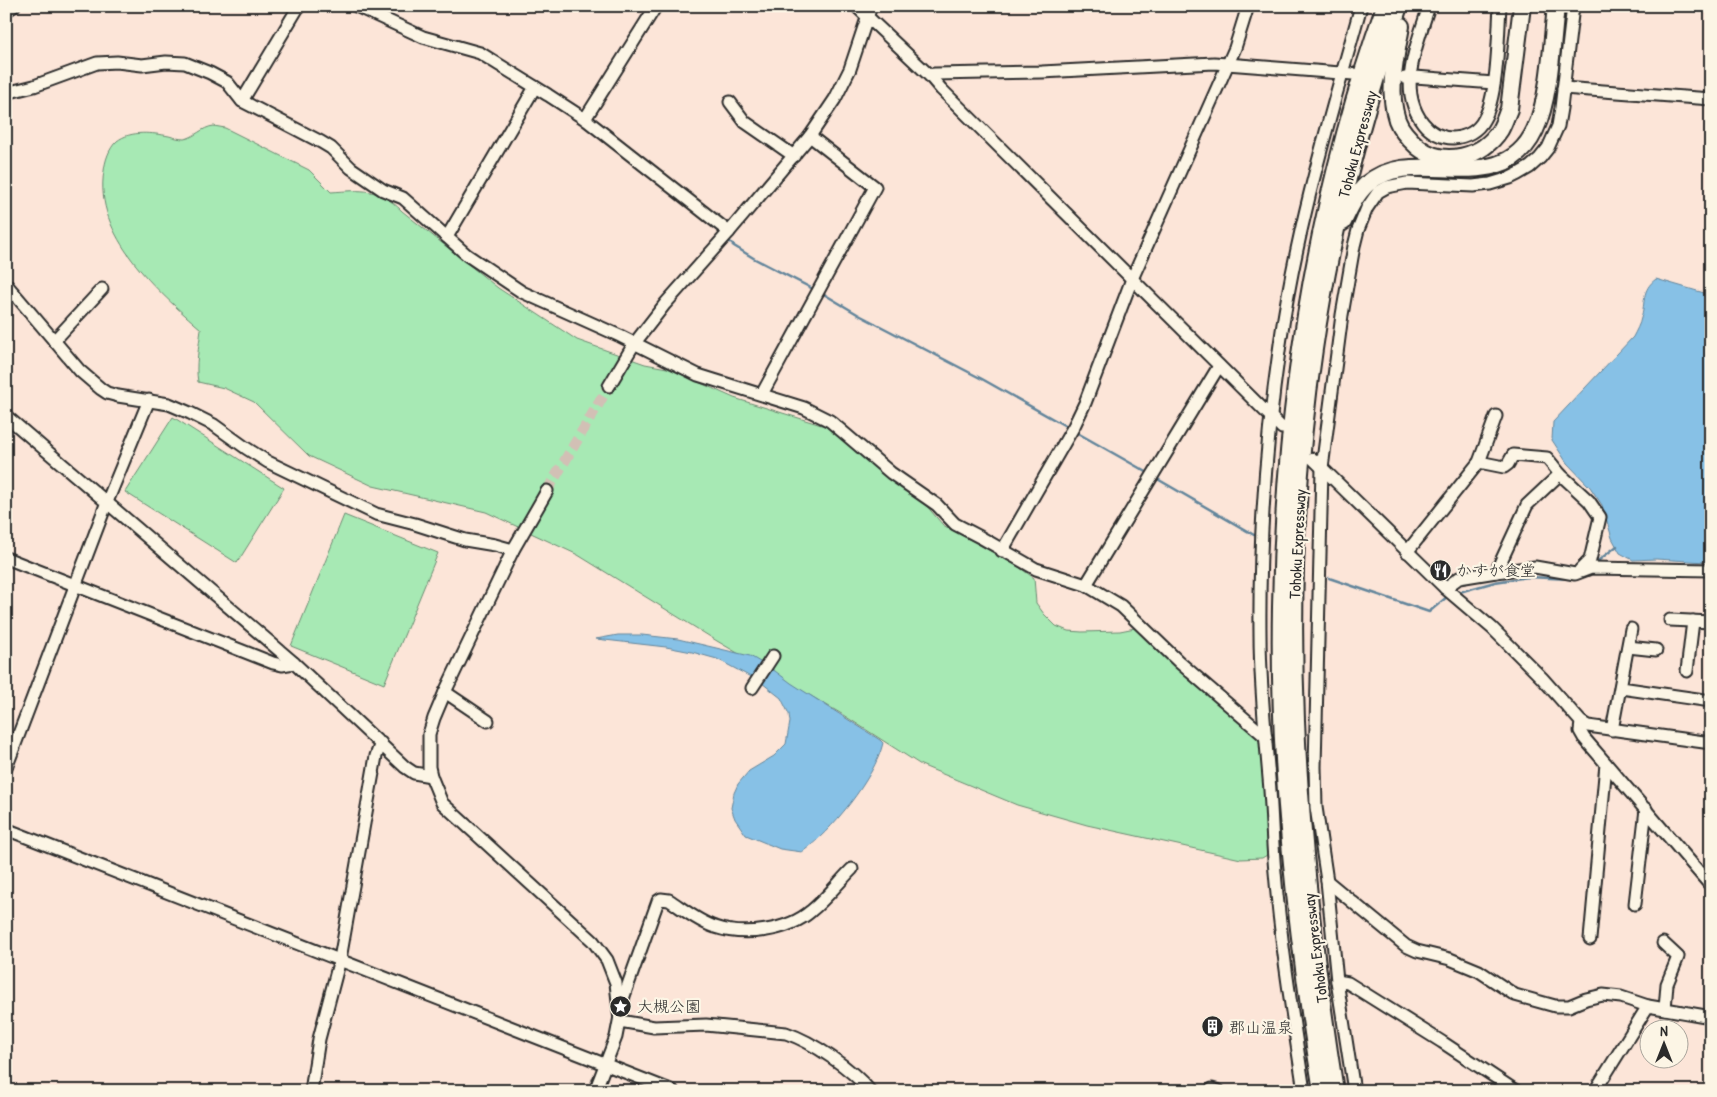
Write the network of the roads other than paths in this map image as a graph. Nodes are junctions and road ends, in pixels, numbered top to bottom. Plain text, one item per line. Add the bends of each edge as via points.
1 (14, 6) edge
2 (299, 6) edge
3 (356, 6) edge
4 (656, 6) edge
5 (856, 6) edge
6 (871, 6) edge
7 (1248, 6) edge
8 (1361, 6) edge
9 (1386, 6) edge
10 (1399, 6) edge
11 (1404, 6) edge
12 (1430, 6) edge
13 (1500, 6) edge
14 (1522, 6) edge
15 (1556, 6) edge
16 (1573, 6) edge
17 (6, 11) edge
18 (867, 18) junction
19 (1227, 64) junction
20 (1347, 74) junction
21 (929, 75) junction
22 (1404, 78) junction
23 (1494, 83) junction
24 (534, 87) junction
25 (1563, 88) junction
26 (6, 94) edge
27 (1711, 100) edge
28 (242, 101) junction
29 (730, 102) dead end
30 (585, 119) junction
31 (810, 136) junction
32 (1448, 138) junction
33 (1448, 153) dead end
34 (794, 156) junction
35 (729, 232) junction
36 (447, 237) junction
37 (1331, 250) junction
38 (1132, 279) junction
39 (6, 284) edge
40 (102, 289) dead end
41 (54, 341) junction
42 (634, 344) junction
43 (1219, 366) junction
44 (609, 386) tunnel mouth
45 (762, 394) junction
46 (148, 400) junction
47 (6, 416) edge
48 (1271, 416) junction
49 (1496, 416) dead end
50 (1282, 428) dead end
51 (1313, 459) dead end
52 (1479, 462) junction
53 (1322, 468) junction
54 (1560, 474) junction
55 (547, 491) tunnel mouth
56 (107, 502) junction
57 (513, 550) junction
58 (1002, 550) junction
59 (1408, 552) junction
60 (6, 558) edge
61 (1711, 570) edge
62 (1496, 572) junction
63 (1574, 574) junction
64 (1086, 585) junction
65 (76, 586) junction
66 (1445, 588) junction
67 (1670, 620) dead end
68 (1693, 621) junction
69 (1711, 622) edge
70 (1631, 630) dead end
71 (1628, 647) junction
72 (1656, 650) dead end
73 (773, 656) dead end
74 (294, 663) junction
75 (1687, 671) dead end
76 (752, 688) dead end
77 (1620, 688) junction
78 (445, 692) junction
79 (1711, 701) edge
80 (488, 721) dead end
81 (1581, 722) junction
82 (1612, 730) junction
83 (1266, 737) junction
84 (381, 743) junction
85 (1711, 743) edge
86 (1606, 764) junction
87 (6, 768) edge
88 (431, 776) junction
89 (1646, 809) junction
90 (6, 829) edge
91 (852, 869) dead end
92 (1323, 876) junction
93 (1711, 886) edge
94 (1634, 904) dead end
95 (1590, 939) dead end
96 (1663, 943) dead end
97 (340, 959) junction
98 (1337, 981) junction
99 (1648, 1006) junction
100 (1665, 1010) junction
101 (1711, 1017) edge
102 (620, 1020) junction
103 (606, 1065) junction
104 (1513, 1090) edge
105 (311, 1091) edge
106 (595, 1091) edge
107 (673, 1091) edge
108 (870, 1091) edge
109 (1304, 1091) edge
110 (1322, 1091) edge
111 (1335, 1091) edge
112 (1354, 1091) edge
113 (1595, 1091) edge

1 - 17 street
2 - 28 street
3 - 24 street via 423,37 480,53
4 - 30 street
5 - 18 street
6 - 18 street
7 - 19 street
8 - 20 street
9 - 110 highway, Tohoku Expressway via 1350,118 1318,248 1296,380 1285,495 1281,620 1287,804 1298,918
10 - 37 highway, Tohoku Expressway via 1368,103
11 - 14 highway via 1393,85 1394,108 1403,133 1422,151 1450,158 1466,156 1482,148 1496,136 1505,121
12 - 22 street
13 - 23 street
15 - 37 highway via 1544,100 1535,130 1522,148 1491,166 1473,169 1405,168 1379,176 1367,184 1355,200
16 - 25 street
18 - 21 street
18 - 31 street via 850,69
19 - 20 street
19 - 21 street
19 - 38 street
20 - 48 street via 1305,216 1292,274
21 - 38 street
22 - 23 street
22 - 32 street via 1420,120 1432,132
23 - 32 street via 1488,111 1479,127 1461,137
24 - 30 street
24 - 36 street
25 - 27 street
25 - 53 street via 1558,126 1553,138 1530,167 1490,184 1473,186 1446,180 1387,187 1378,192 1367,208 1354,246 1342,315
26 - 28 street via 97,63 142,65 174,62 197,67 227,82
28 - 36 street via 331,148 383,190 403,198
29 - 34 street via 745,122
30 - 35 street
31 - 34 street
31 - 45 street via 875,186
32 - 33 street
34 - 35 street
35 - 42 street
36 - 42 street via 467,256 522,292
37 - 111 highway, Tohoku Expressway via 1314,346 1304,430 1294,611 1296,735 1304,852
38 - 43 street
38 - 58 street via 1074,426
39 - 41 street
40 - 41 street
41 - 46 street via 101,389 118,396
42 - 44 street
42 - 45 street via 698,375
43 - 48 street
43 - 64 street
45 - 58 street via 830,421 891,474 937,505 955,524
46 - 56 street
46 - 57 street via 169,404 214,425 268,462 376,514 451,537
47 - 56 street
48 - 50 street
48 - 83 street via 1262,540 1260,629
49 - 52 street
51 - 53 street
52 - 54 street via 1504,467 1513,455 1547,458
52 - 59 street
53 - 59 street
53 - 92 street via 1315,767
54 - 62 street via 1527,505
54 - 63 street via 1600,517 1590,560
55 - 57 street
56 - 65 street
56 - 74 street
57 - 78 street
58 - 64 street via 1036,569
59 - 66 street
60 - 65 street
61 - 63 street via 1591,568
62 - 63 street via 1534,567
62 - 66 street via 1459,578
64 - 83 street via 1121,606
65 - 74 street via 273,663
65 - 87 street
66 - 81 street via 1492,628
67 - 68 street
68 - 69 street
68 - 75 street
70 - 71 street
71 - 72 street
71 - 77 street
73 - 76 street
74 - 84 street
77 - 79 street
77 - 82 street
78 - 80 street
78 - 88 street via 429,734
81 - 82 street
81 - 86 street via 1580,731 1584,738
82 - 85 street
83 - 109 street via 1289,986
84 - 88 street via 411,772
84 - 97 street
86 - 89 street
86 - 95 street
88 - 102 street via 442,803 593,941 607,960 616,983
89 - 93 street
89 - 94 street
90 - 97 street
91 - 102 street via 811,911 796,921 768,930 743,932 714,927 669,900 661,899 624,996
92 - 98 street
92 - 99 street via 1406,946 1479,971 1515,995 1555,1006 1569,1006 1603,995
96 - 100 street via 1678,957 1667,984
97 - 103 street
97 - 105 street via 319,1039
98 - 104 street via 1348,983
98 - 112 street
99 - 100 street
99 - 113 street
100 - 101 street
102 - 103 street
102 - 108 street via 654,1027 706,1025 786,1034 799,1038 848,1069
103 - 106 street
103 - 107 street

